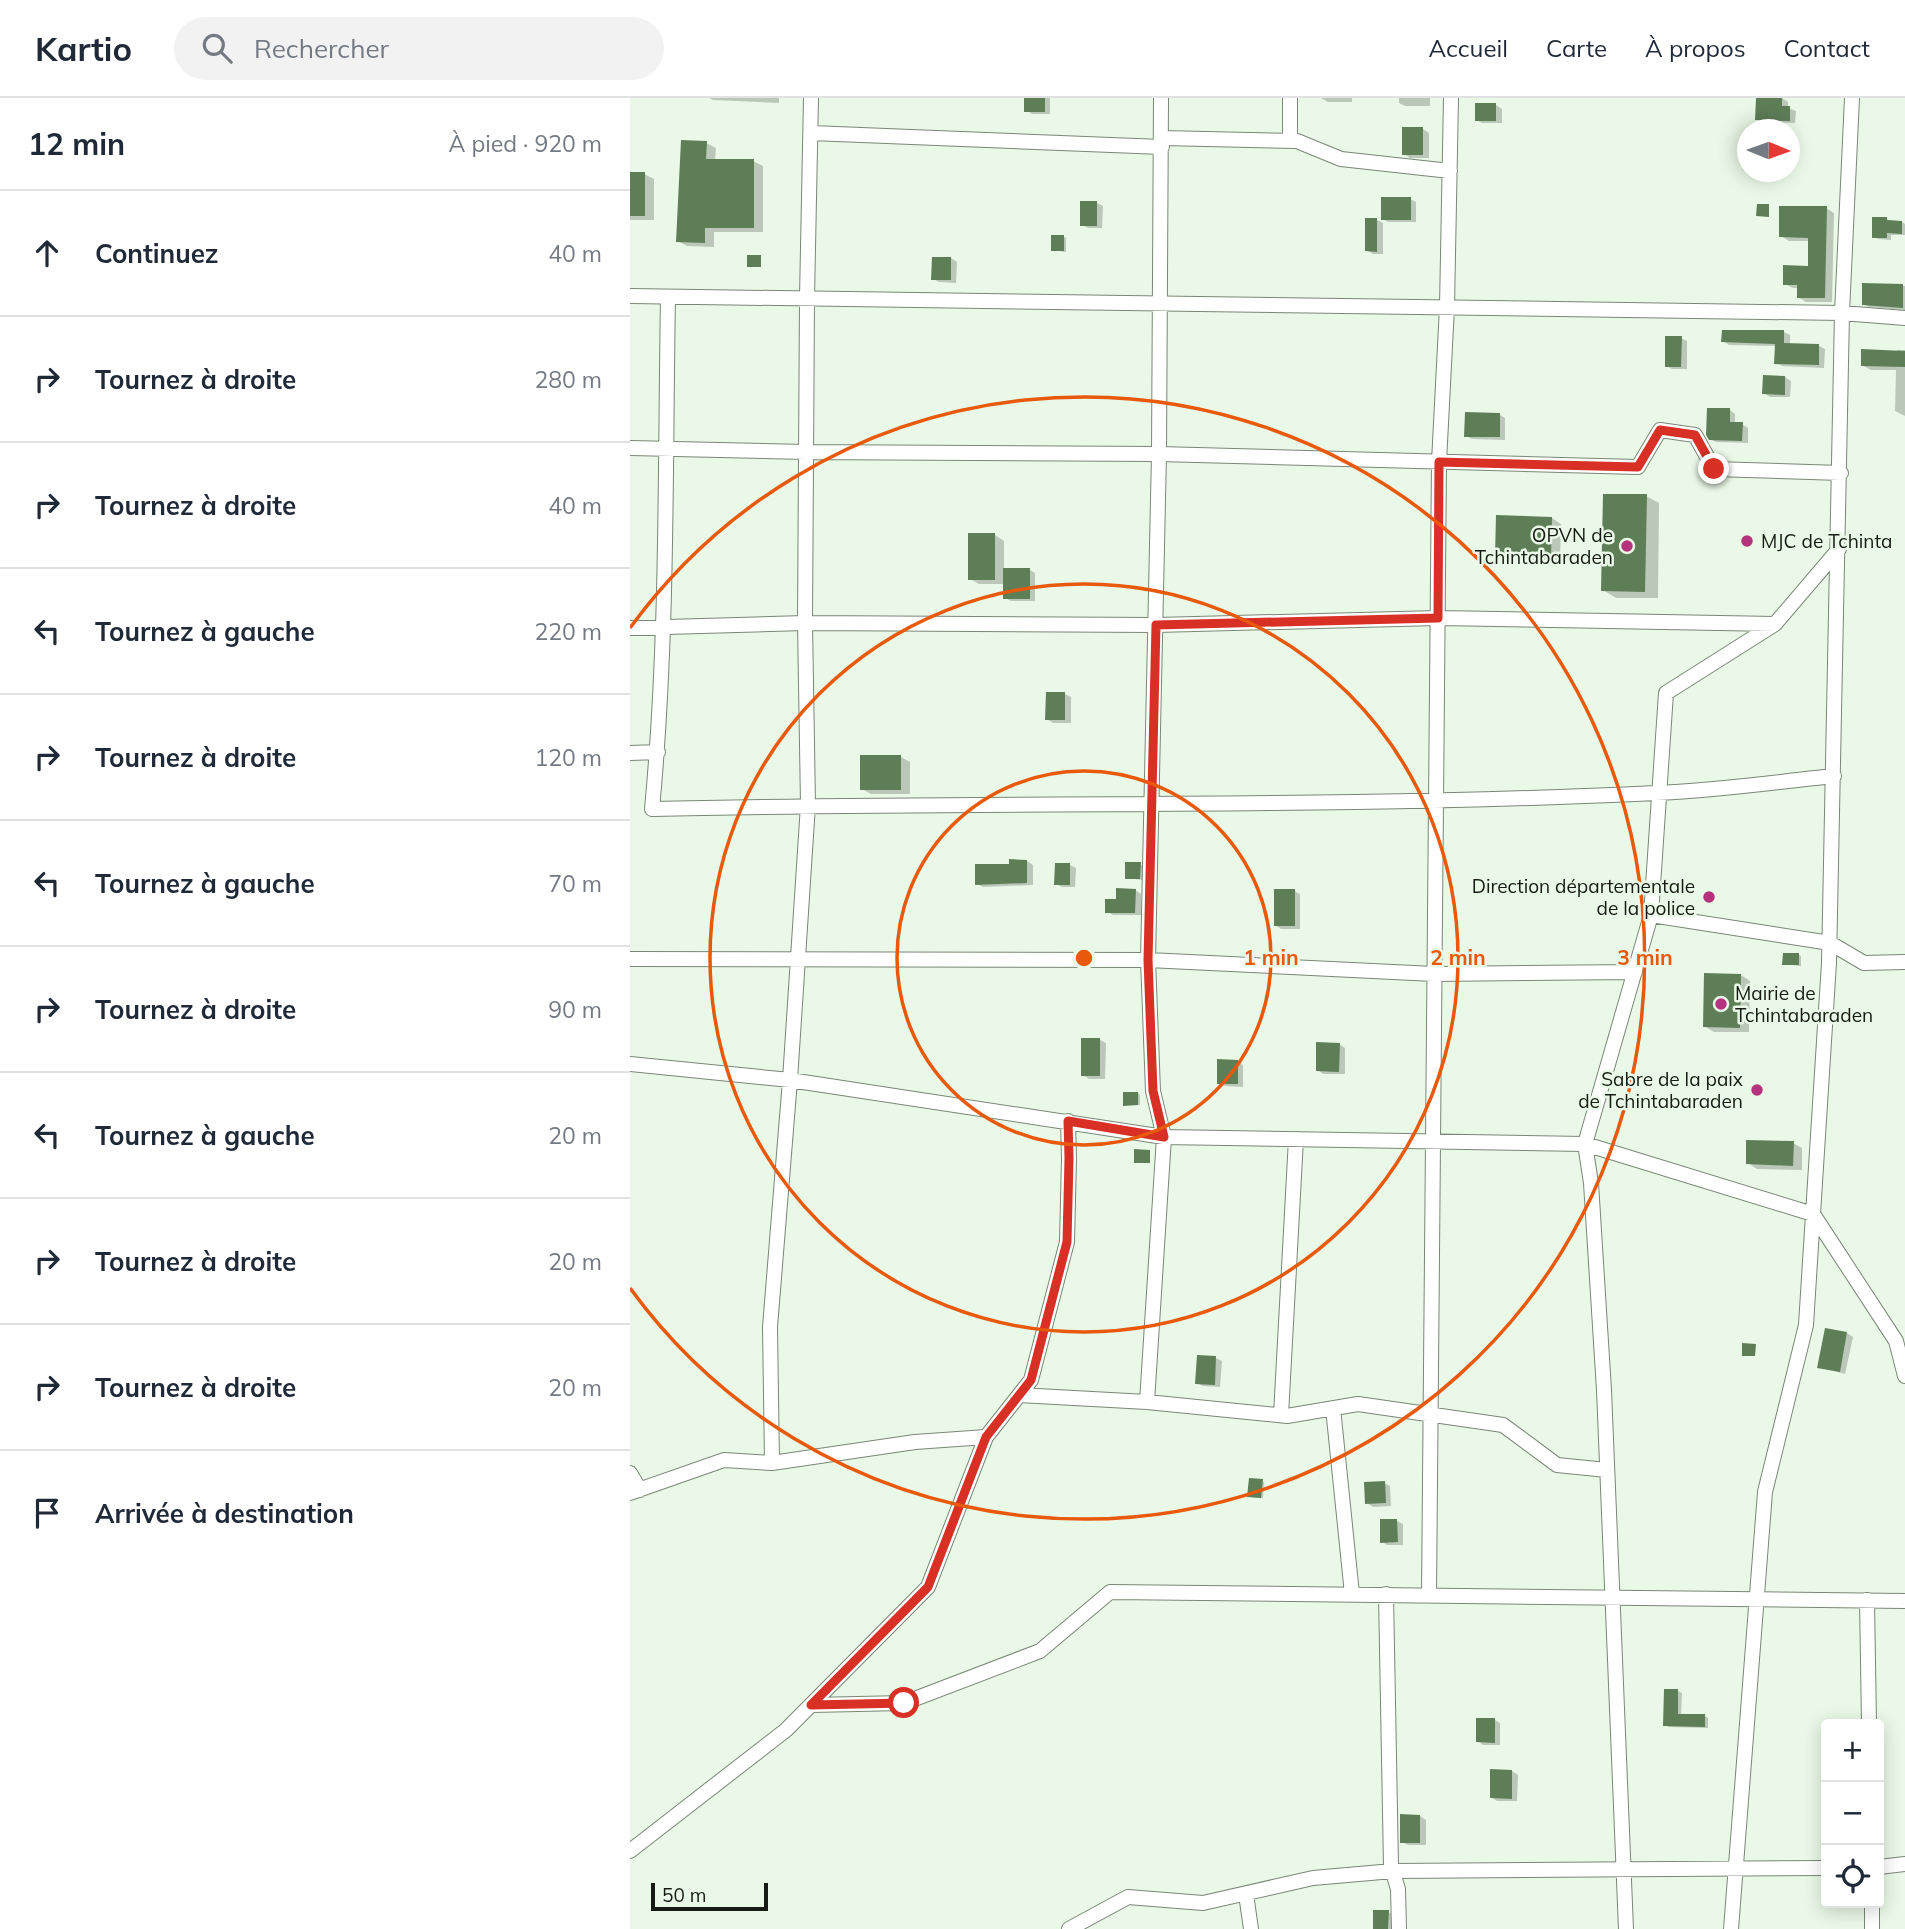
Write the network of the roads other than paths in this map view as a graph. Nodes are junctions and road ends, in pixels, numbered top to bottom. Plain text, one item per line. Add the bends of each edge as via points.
1 (811, 98) edge
2 (1161, 98) edge
3 (1290, 98) edge
4 (1451, 98) edge
5 (1852, 98) edge
6 (811, 133) junction
7 (1290, 140) junction
8 (1162, 142) junction
9 (1450, 171) junction
10 (630, 296) edge
11 (668, 296) junction
12 (807, 298) junction
13 (1160, 303) junction
14 (1447, 307) junction
15 (1842, 313) junction
16 (1905, 317) edge
17 (630, 448) edge
18 (665, 449) junction
19 (807, 452) junction
20 (1159, 454) junction
21 (1439, 462) junction
22 (1841, 473) junction
23 (1839, 550) junction
24 (1438, 618) junction
25 (805, 623) junction
26 (1775, 624) junction
27 (1156, 625) junction
28 (630, 628) edge
29 (662, 629) junction
30 (657, 752) junction
31 (630, 753) edge
32 (1834, 776) junction
33 (1659, 793) junction
34 (1435, 800) junction
35 (1152, 803) junction
36 (808, 805) junction
37 (1651, 915) junction
38 (1830, 943) junction
39 (799, 958) junction
40 (630, 959) edge
41 (1148, 960) junction
42 (1905, 962) edge
43 (1634, 972) junction
44 (1434, 974) junction
45 (630, 1065) edge
46 (790, 1080) junction
47 (1068, 1121) junction
48 (1164, 1137) junction
49 (1296, 1139) junction
50 (1433, 1141) junction
51 (1585, 1144) junction
52 (1813, 1214) junction
53 (1905, 1376) edge
54 (1019, 1395) junction
55 (1147, 1402) junction
56 (1333, 1408) junction
57 (1430, 1413) junction
58 (1281, 1415) junction
59 (986, 1437) junction
60 (772, 1463) junction
61 (1607, 1470) junction
62 (630, 1473) edge
63 (635, 1491) edge
64 (1352, 1594) junction
65 (1386, 1594) junction
66 (1429, 1595) junction
67 (1612, 1597) junction
68 (1757, 1599) junction
69 (1867, 1600) junction
70 (1905, 1601) edge
71 (811, 1705) junction
72 (1869, 1719) edge
73 (630, 1851) edge
74 (1905, 1864) edge
75 (1884, 1866) edge
76 (1821, 1868) edge
77 (1737, 1869) junction
78 (1623, 1870) junction
79 (1393, 1871) junction
80 (1246, 1894) junction
81 (1871, 1908) edge
82 (1069, 1929) edge
83 (1251, 1929) edge
84 (1399, 1929) edge
85 (1626, 1929) edge
86 (1731, 1929) edge
87 (1872, 1929) edge

1 - 6 street
2 - 8 street
3 - 7 street
4 - 9 street
5 - 15 street
6 - 8 street
6 - 12 street
7 - 8 street
7 - 9 street via 1340,159
8 - 13 street
9 - 14 street
10 - 11 street
11 - 12 street
11 - 18 street
12 - 13 street
12 - 19 street
13 - 14 street
13 - 20 street
14 - 15 street
14 - 21 street
15 - 16 street
15 - 22 street
17 - 18 street
18 - 19 street
18 - 29 street
19 - 20 street
19 - 25 street
20 - 21 street
20 - 27 street
21 - 22 street via 1638,467 1660,430 1695,435 1714,469
21 - 24 street
22 - 23 street
23 - 26 street
23 - 32 street
24 - 26 street
24 - 27 street
24 - 34 street
25 - 27 street
25 - 29 street
25 - 36 street
26 - 33 street via 1666,693
27 - 35 street
28 - 29 street
29 - 30 street
30 - 31 street
30 - 36 street via 652,809
32 - 33 street
32 - 38 street
33 - 34 street
33 - 37 street
34 - 35 street
34 - 44 street
35 - 36 street
35 - 41 street
36 - 39 street
37 - 38 street
37 - 43 street
38 - 42 street via 1864,963
38 - 52 street
39 - 40 street
39 - 41 street
39 - 46 street
41 - 44 street
41 - 48 street via 1153,1091
43 - 44 street
43 - 51 street
44 - 50 street
45 - 46 street
46 - 47 street
46 - 60 street via 770,1327
47 - 48 street
47 - 54 street via 1067,1242 1031,1380
48 - 49 street
48 - 55 street
49 - 50 street
49 - 58 street
50 - 51 street
50 - 57 street
51 - 52 street
51 - 61 street
52 - 53 street via 1896,1341
52 - 68 street via 1806,1325 1765,1492
54 - 55 street
54 - 59 street
55 - 58 street
56 - 57 street via 1358,1404
56 - 58 street
56 - 64 street
57 - 61 street via 1503,1425 1558,1465
57 - 66 street
59 - 60 street via 915,1442
59 - 71 street via 928,1587
60 - 63 street via 723,1460
61 - 67 street
62 - 63 street
64 - 65 street
64 - 71 street via 1110,1592 1040,1651 904,1703
65 - 66 street
65 - 79 street
66 - 67 street
67 - 68 street
67 - 78 street
68 - 69 street
68 - 77 street
69 - 70 street
69 - 72 street
71 - 73 street via 786,1730
74 - 75 street
76 - 77 street
77 - 78 street
77 - 86 street
78 - 79 street
78 - 85 street
79 - 80 street via 1312,1878
79 - 84 street
80 - 82 street via 1203,1903 1128,1897
80 - 83 street
81 - 87 street

